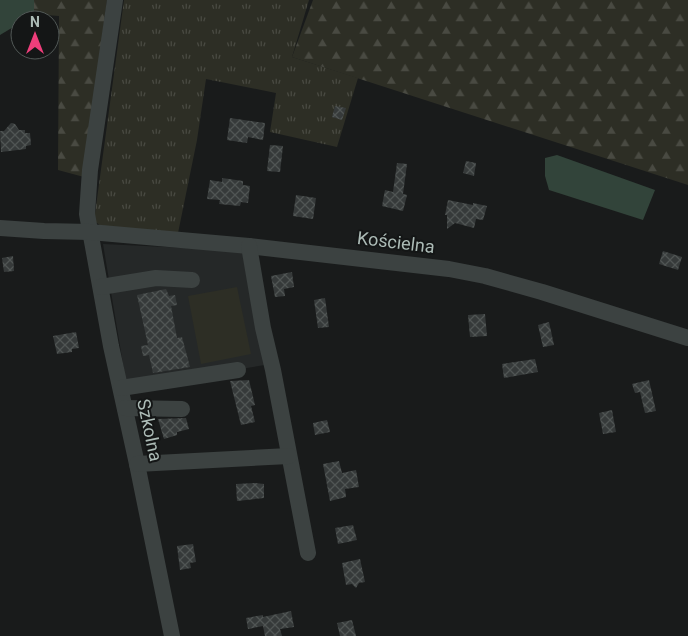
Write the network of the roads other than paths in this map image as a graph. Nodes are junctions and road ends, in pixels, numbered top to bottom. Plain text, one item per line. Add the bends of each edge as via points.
1 (115, 0) edge
2 (0, 228) edge
3 (90, 232) junction
4 (249, 246) junction
5 (192, 280) dead end
6 (100, 287) junction
7 (688, 338) edge
8 (238, 370) dead end
9 (121, 388) junction
10 (125, 408) junction
11 (182, 409) dead end
12 (289, 456) junction
13 (137, 464) junction
14 (308, 553) dead end
15 (172, 636) edge

1 - 3 street, Szkolna via 87,199
2 - 3 street, Kościelna
3 - 4 street, Kościelna
3 - 6 street, Szkolna
4 - 7 street, Kościelna via 439,267 485,276
4 - 12 street
5 - 6 street via 156,278
6 - 9 street, Szkolna
8 - 9 street
9 - 10 street, Szkolna
10 - 11 street
10 - 13 street, Szkolna
12 - 13 street
12 - 14 street
13 - 15 street, Szkolna

